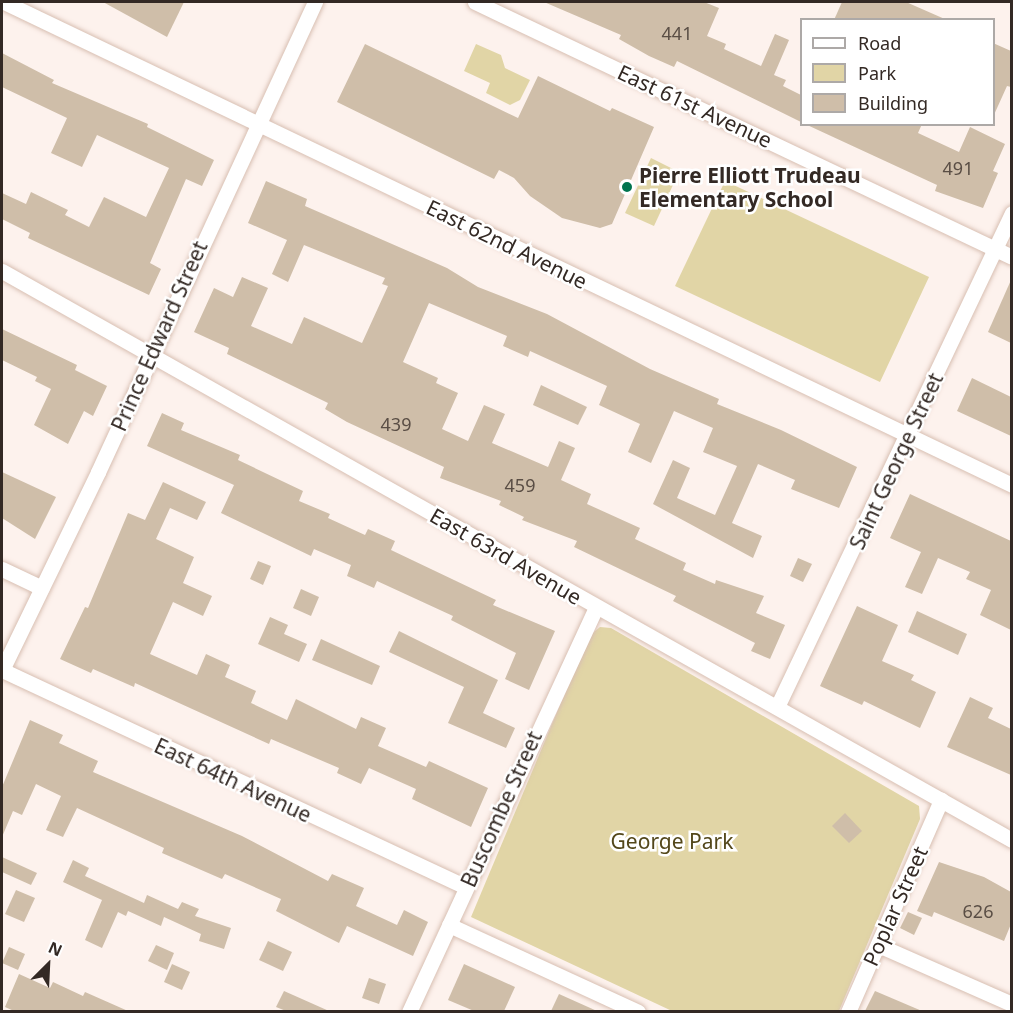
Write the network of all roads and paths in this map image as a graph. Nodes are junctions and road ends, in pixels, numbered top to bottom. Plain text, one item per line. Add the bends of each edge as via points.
1 (4, 2) edge
2 (315, 2) edge
3 (475, 2) edge
4 (256, 123) junction
5 (1011, 213) edge
6 (994, 249) junction
7 (1011, 257) edge
8 (2, 271) edge
9 (151, 354) junction
10 (907, 435) junction
11 (1011, 485) edge
12 (2, 569) edge
13 (42, 588) junction
14 (596, 607) junction
15 (2, 670) edge
16 (777, 707) junction
17 (941, 800) junction
18 (1011, 840) edge
19 (466, 887) junction
20 (449, 925) junction
21 (878, 945) junction
22 (1011, 1004) edge
23 (409, 1011) edge
24 (638, 1011) edge
25 (848, 1011) edge

1 - 4 street, East 62nd Avenue
2 - 4 street, Prince Edward Street
3 - 6 street, East 61st Avenue
4 - 9 street, Prince Edward Street
4 - 10 street, East 62nd Avenue
5 - 6 street, Saint George Street
6 - 7 street, East 61st Avenue
6 - 10 street, Saint George Street
8 - 9 street, East 63rd Avenue
9 - 13 street, Prince Edward Street
9 - 14 street, East 63rd Avenue
10 - 11 street, East 62nd Avenue
10 - 16 street, Saint George Street
12 - 13 street
13 - 15 street, Prince Edward Street
14 - 16 street, East 63rd Avenue
14 - 19 street, Buscombe Street
15 - 19 street, East 64th Avenue
16 - 17 street, East 63rd Avenue
17 - 18 street, East 63rd Avenue
17 - 21 street, Poplar Street
19 - 20 street, Buscombe Street
20 - 23 street, Buscombe Street
20 - 24 street
21 - 22 street
21 - 25 street, Poplar Street

